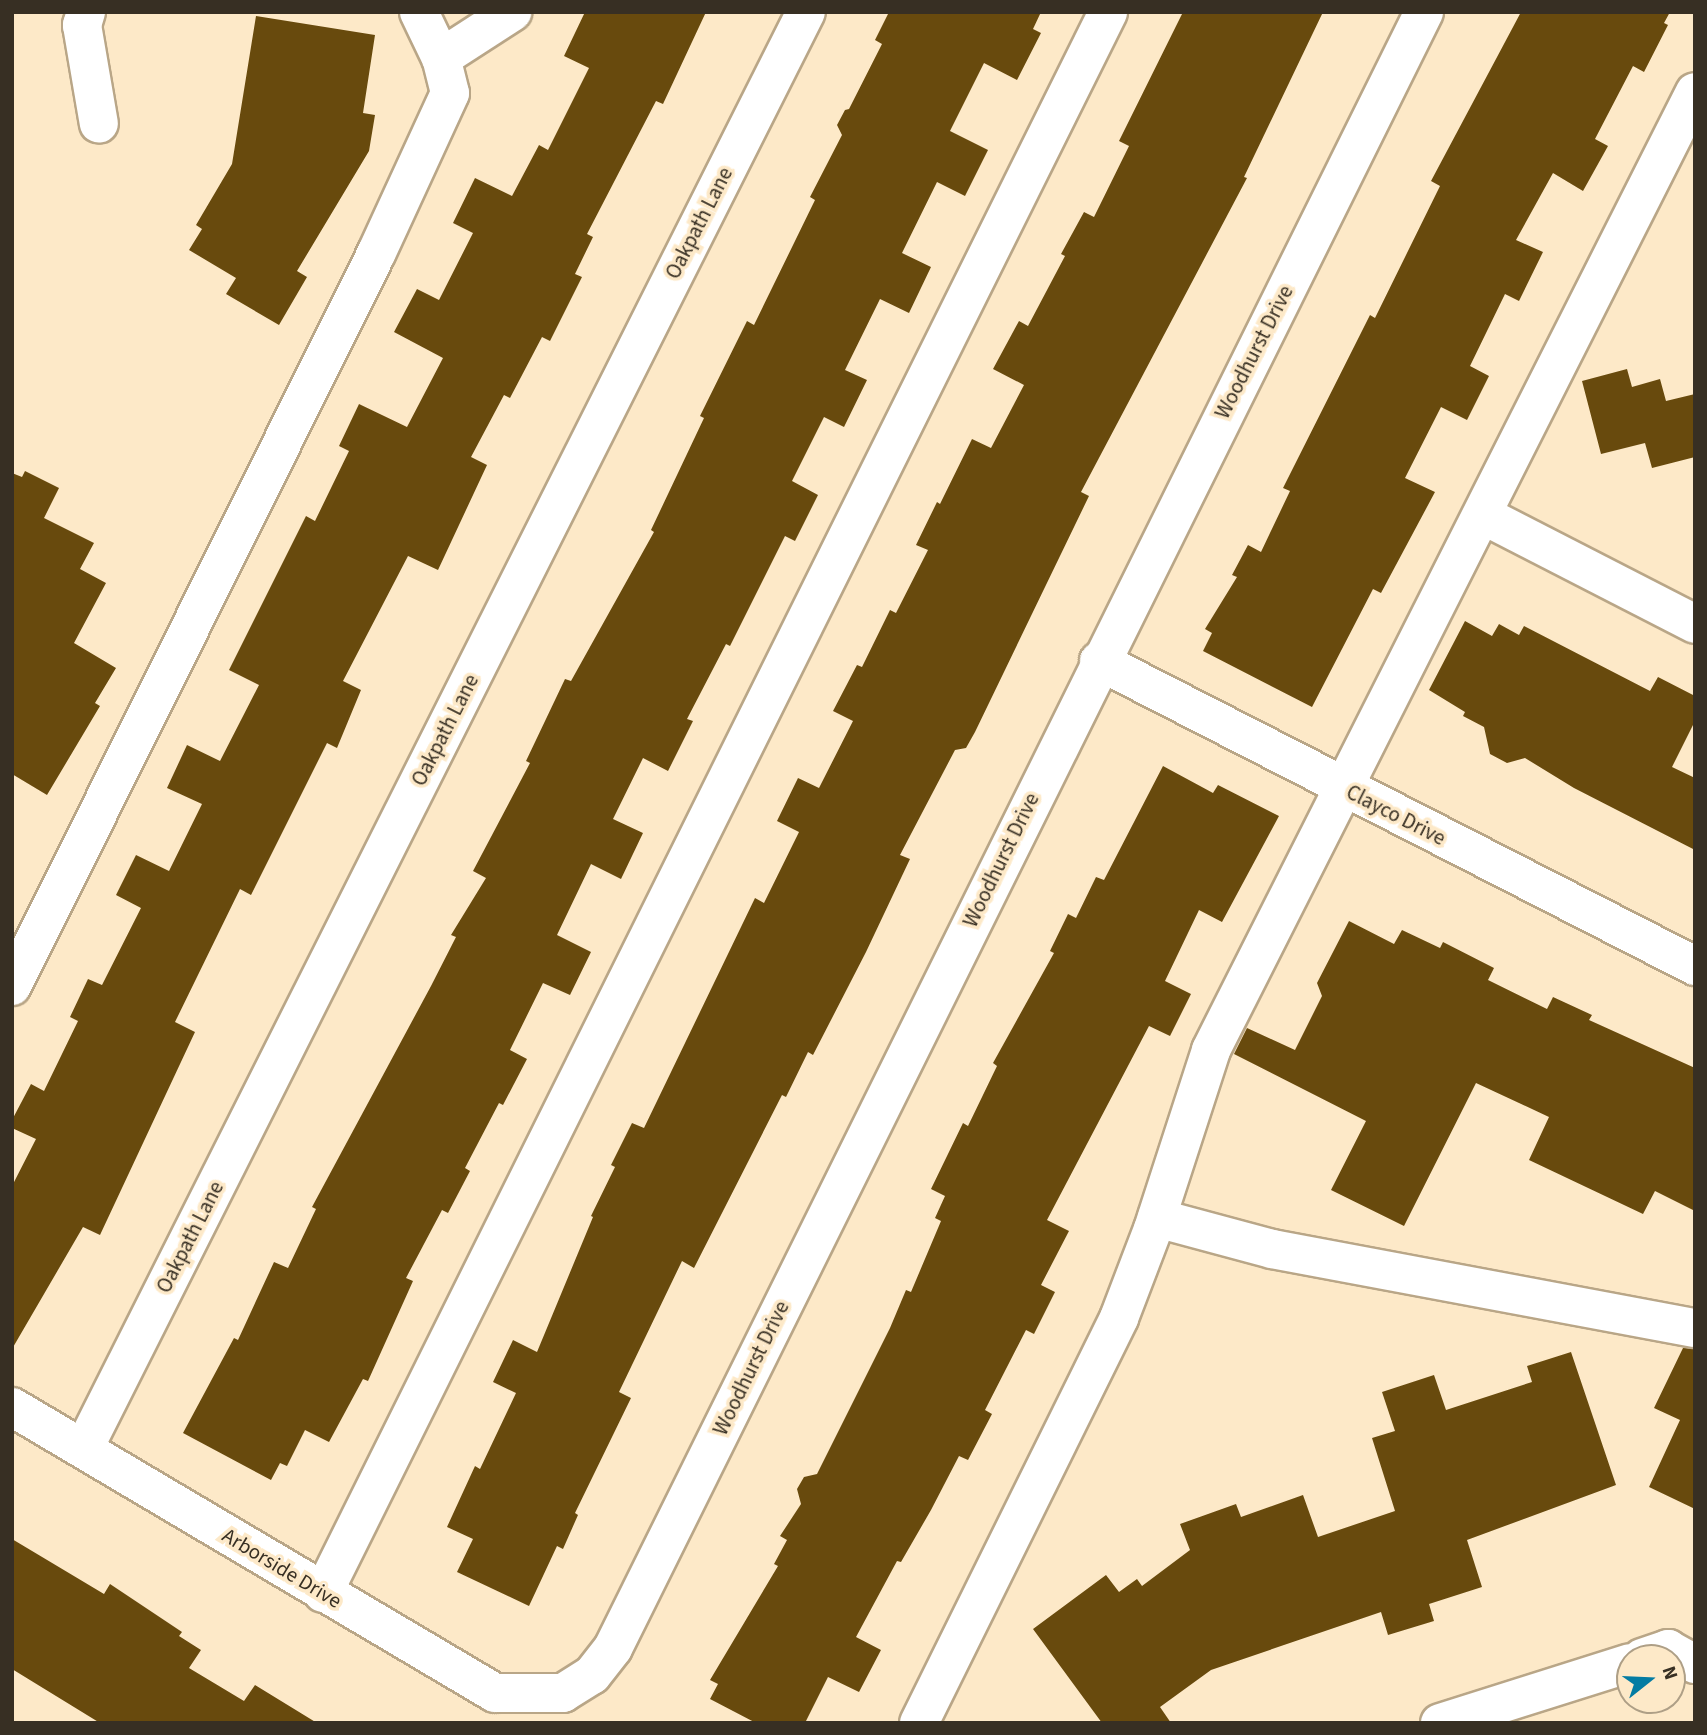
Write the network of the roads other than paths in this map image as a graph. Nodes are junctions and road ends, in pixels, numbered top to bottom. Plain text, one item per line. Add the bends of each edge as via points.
1 (86, 12) edge
2 (419, 12) edge
3 (512, 12) edge
4 (806, 12) edge
5 (1108, 12) edge
6 (1424, 12) edge
7 (441, 58) junction
8 (1695, 92) edge
9 (99, 124) dead end
10 (1483, 515) junction
11 (1695, 625) edge
12 (1099, 661) junction
13 (1342, 788) junction
14 (1695, 966) edge
15 (12, 986) edge
16 (1157, 1218) junction
17 (1695, 1328) edge
18 (12, 1407) edge
19 (84, 1448) junction
20 (323, 1593) junction
21 (1616, 1667) edge
22 (563, 1693) joint
23 (919, 1723) edge
24 (1440, 1723) edge

1 - 9 street via 82,26
2 - 7 street
3 - 7 street
4 - 19 street, Oakpath Lane
5 - 20 street
6 - 12 street, Woodhurst Drive
7 - 15 street via 450,93 382,242
8 - 10 street
10 - 11 street
10 - 13 street
12 - 13 street, Clayco Drive
12 - 22 street, Woodhurst Drive via 613,1648 592,1675
13 - 14 street, Clayco Drive
13 - 16 street via 1211,1050
16 - 17 street via 1272,1249
16 - 23 street via 1119,1318
18 - 19 street, Arborside Drive
19 - 20 street, Arborside Drive
20 - 22 street, Arborside Drive via 495,1693
21 - 24 street

